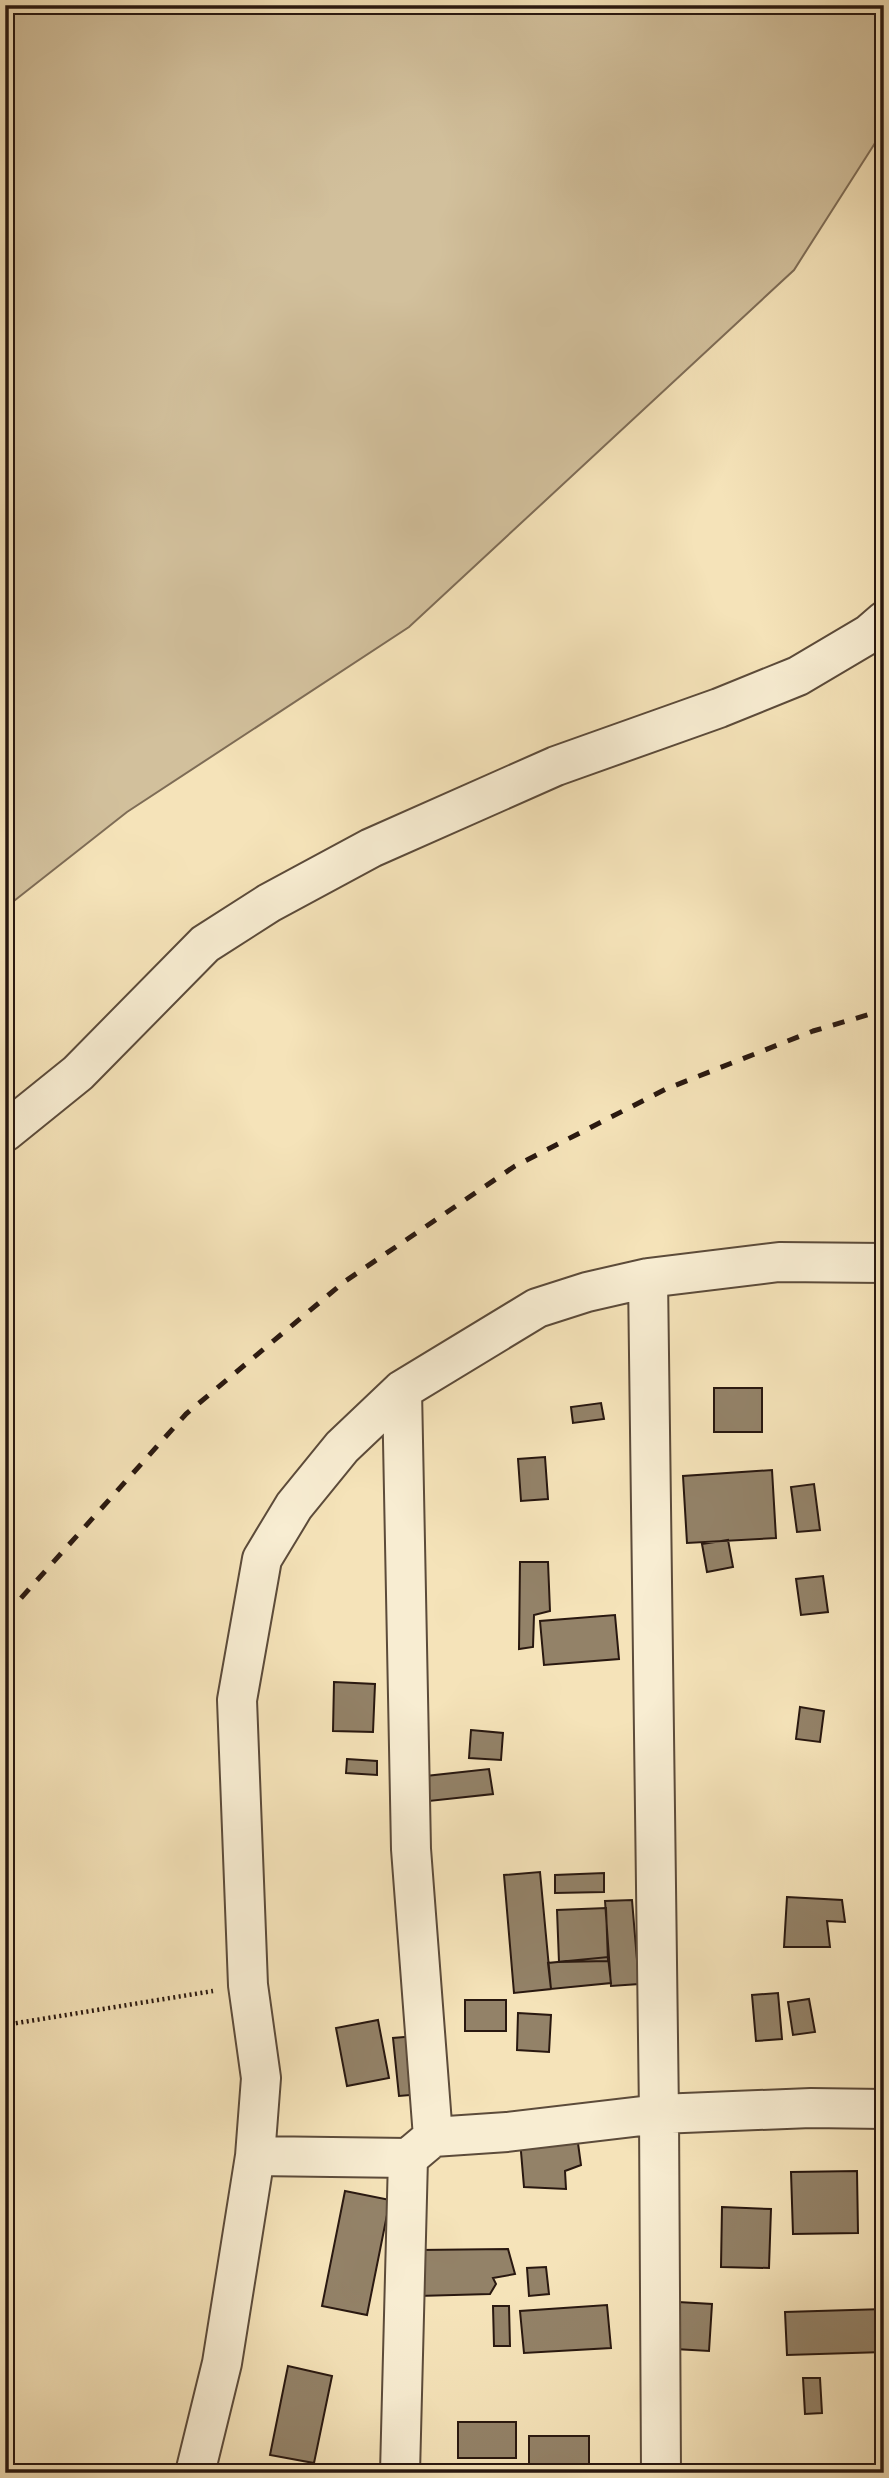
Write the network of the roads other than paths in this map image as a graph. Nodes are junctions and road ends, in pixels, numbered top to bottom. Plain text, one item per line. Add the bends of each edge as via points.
1 (884, 621) edge
2 (5, 1132) edge
3 (884, 1263) edge
4 (648, 1278) junction
5 (401, 1390) junction
6 (884, 2109) edge
7 (659, 2115) junction
8 (421, 2148) junction
9 (255, 2156) junction
10 (195, 2473) edge
11 (400, 2473) edge
12 (661, 2473) edge

1 - 2 street via 798,676 556,766 371,848 269,903 205,944 78,1073
3 - 4 street via 779,1262
4 - 5 street via 537,1308
4 - 7 street
5 - 8 street
5 - 9 street via 342,1447 294,1506 262,1559 237,1700 248,1985 261,2078
6 - 7 street
7 - 8 street
7 - 12 street
8 - 9 street
8 - 11 street
9 - 10 street via 222,2363

